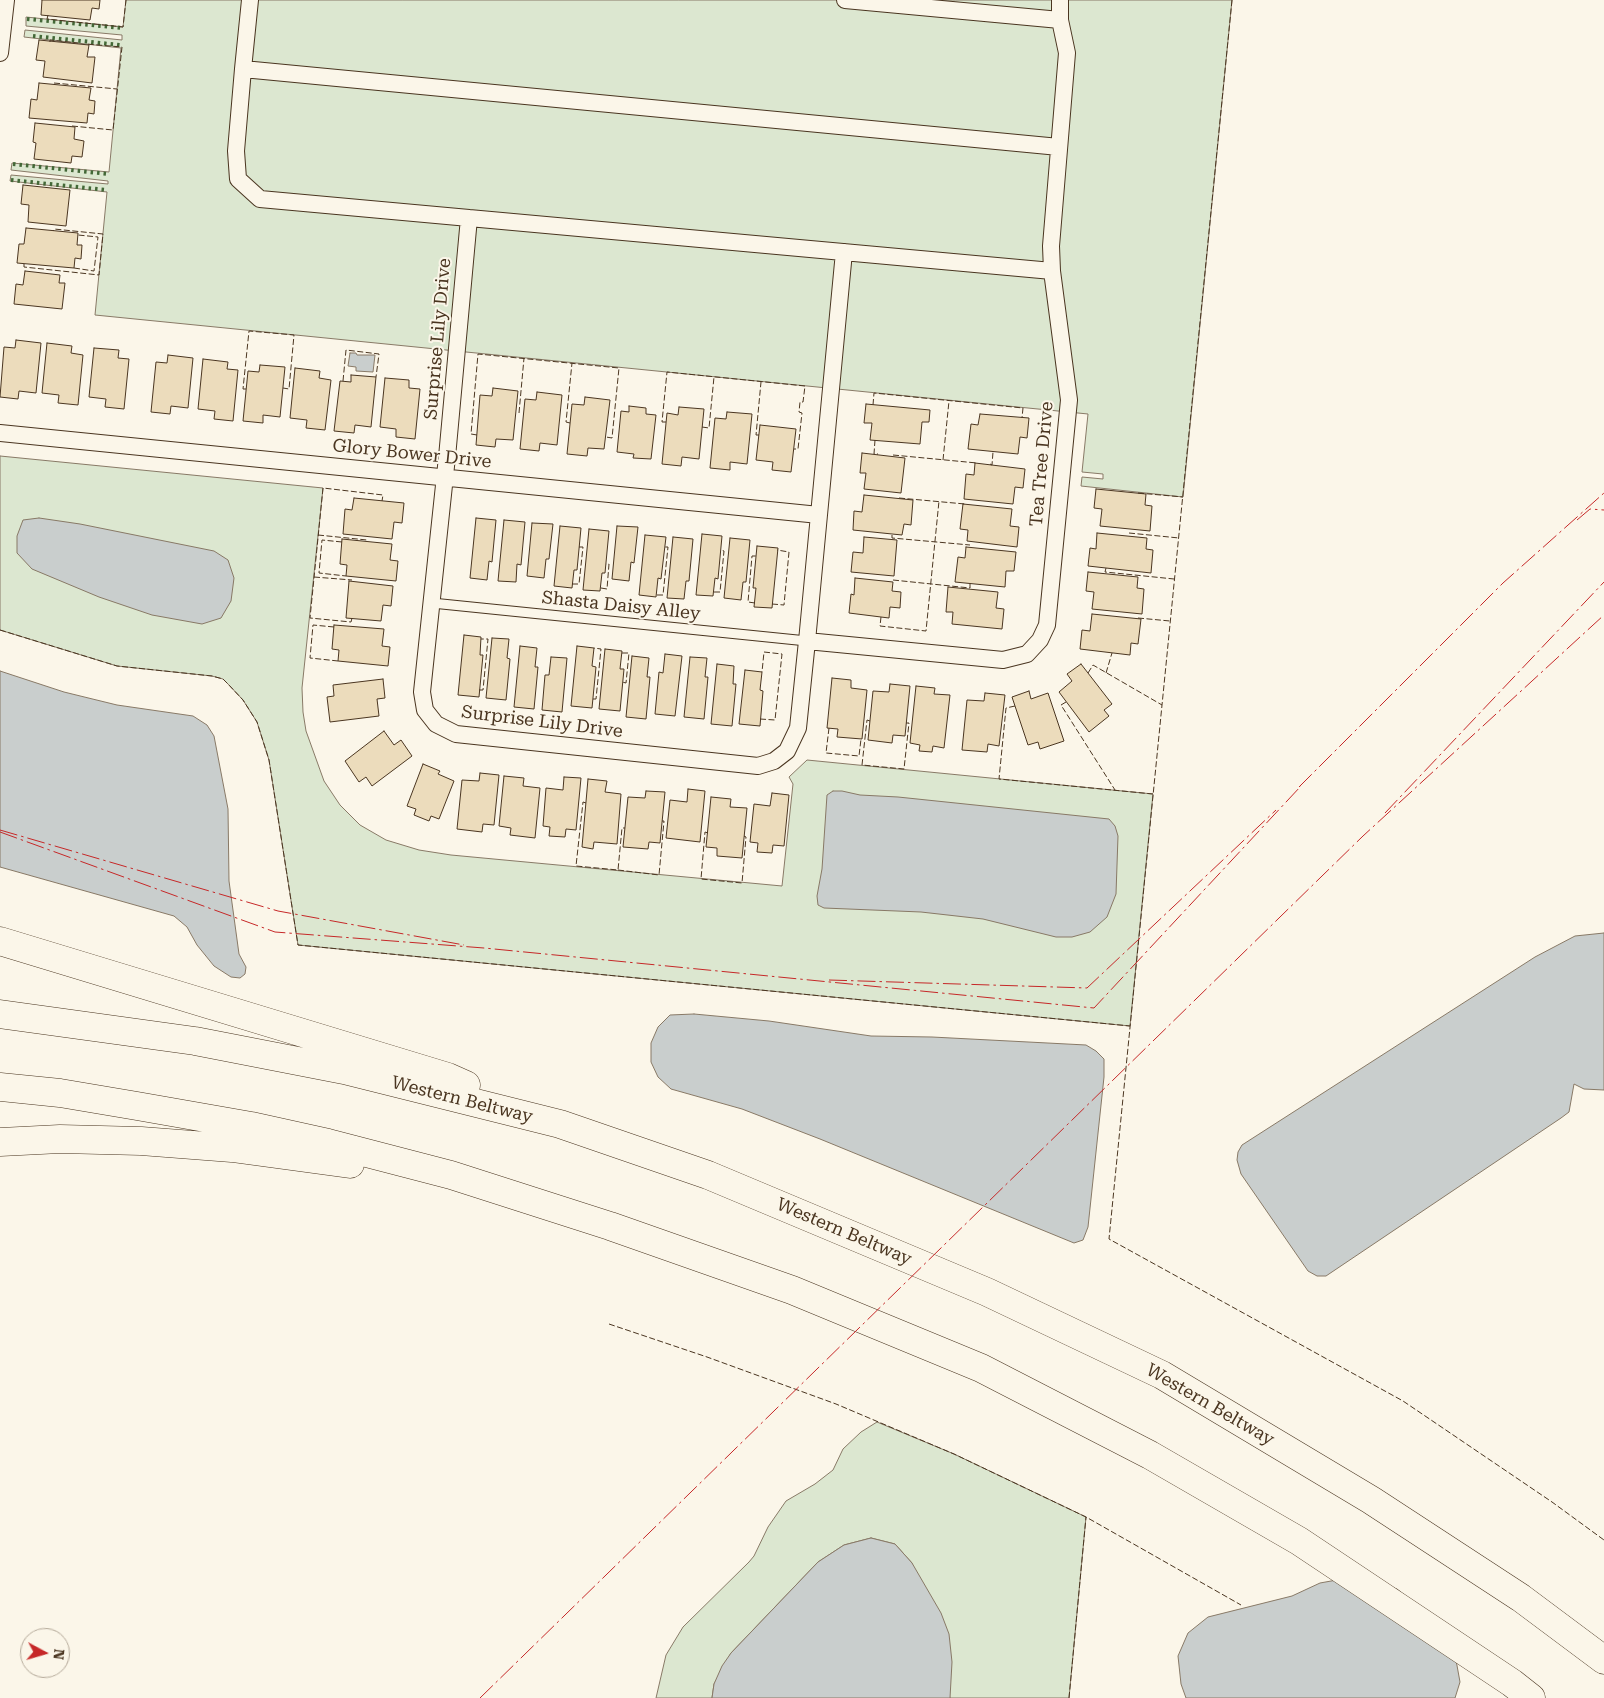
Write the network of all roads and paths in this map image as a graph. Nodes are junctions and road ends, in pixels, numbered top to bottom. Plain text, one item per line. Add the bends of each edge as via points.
1 (6, 0) edge
2 (250, 0) edge
3 (845, 0) edge
4 (1060, 0) edge
5 (1060, 20) junction
6 (0, 53) edge
7 (242, 69) junction
8 (1059, 147) junction
9 (469, 218) junction
10 (844, 252) junction
11 (1052, 272) junction
12 (0, 433) edge
13 (445, 477) junction
14 (819, 515) junction
15 (432, 603) junction
16 (807, 641) junction
17 (0, 941) edge
18 (0, 1014) edge
19 (0, 1087) edge
20 (560, 1124) junction
21 (0, 1142) edge
22 (451, 1175) junction
23 (1604, 1660) edge
24 (1521, 1691) edge

1 - 6 street
2 - 7 street
3 - 5 street
4 - 5 street, Tea Tree Drive
5 - 8 street, Tea Tree Drive via 1067,54
7 - 8 street
7 - 9 street via 236,151 238,179 260,199
8 - 11 street, Tea Tree Drive via 1050,246
9 - 10 street
9 - 13 street, Surprise Lily Drive
10 - 11 street
10 - 14 street, Surprise Lily Drive
11 - 16 street, Tea Tree Drive via 1069,400 1047,625 1040,640 1027,654 1003,660
12 - 13 street, Glory Bower Drive
13 - 14 street, Glory Bower Drive
13 - 15 street, Surprise Lily Drive
14 - 16 street, Surprise Lily Drive
15 - 16 lane, Shasta Daisy Alley
15 - 16 street, Surprise Lily Drive via 422,692 425,710 436,724 456,734 758,766 774,761 786,751 798,728
17 - 20 highway via 448,1077
18 - 20 highway, Western Beltway via 214,1044 344,1070
19 - 22 highway via 69,1095 251,1126 328,1142
20 - 23 highway, Western Beltway via 708,1175 987,1292 1162,1375 1371,1500 1520,1598
21 - 22 highway via 60,1139 141,1141 232,1148
22 - 24 highway via 792,1290 981,1368 1150,1455 1299,1541

